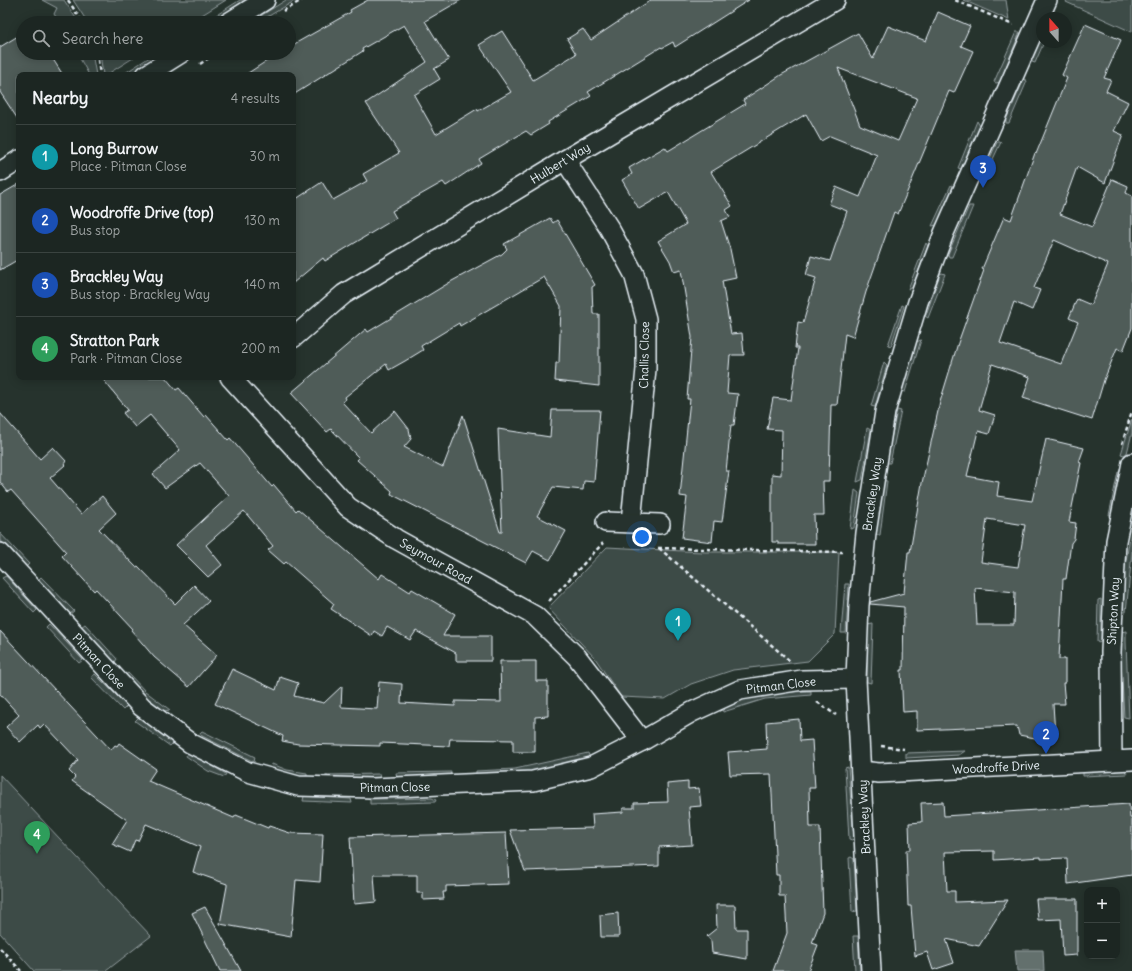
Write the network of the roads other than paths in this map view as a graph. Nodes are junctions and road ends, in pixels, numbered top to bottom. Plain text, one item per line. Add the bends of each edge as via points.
1 (265, 0) edge
2 (835, 0) edge
3 (1046, 0) edge
4 (239, 16) edge
5 (170, 60) edge
6 (151, 72) edge
7 (565, 160) junction
8 (16, 162) edge
9 (0, 172) edge
10 (296, 335) edge
11 (239, 380) edge
12 (1132, 463) edge
13 (606, 522) road end
14 (631, 522) junction
15 (660, 524) road end
16 (0, 553) edge
17 (856, 679) junction
18 (642, 741) junction
19 (1112, 760) junction
20 (1132, 760) edge
21 (861, 771) junction
22 (871, 971) edge

1 - 4 street
2 - 7 street, Hulbert Way
3 - 17 street, Brackley Way via 944,233 918,302 885,412 866,533 859,605
5 - 6 street
7 - 10 street, Hulbert Way via 344,294
7 - 14 street, Challis Close via 609,228 634,274 646,319 646,369
8 - 9 street
11 - 18 street, Seymour Road via 348,507 396,539 535,616 577,657
12 - 19 street, Shipton Way via 1116,541 1111,652
13 - 14 street
14 - 15 street
16 - 18 street, Pitman Close via 142,707 190,743 248,772 298,786 373,788 533,781 591,767
17 - 18 street, Pitman Close via 813,680 740,690 692,712
17 - 21 street, Brackley Way
19 - 20 street, Woodroffe Drive
19 - 21 street, Woodroffe Drive via 879,773
21 - 22 street, Brackley Way

